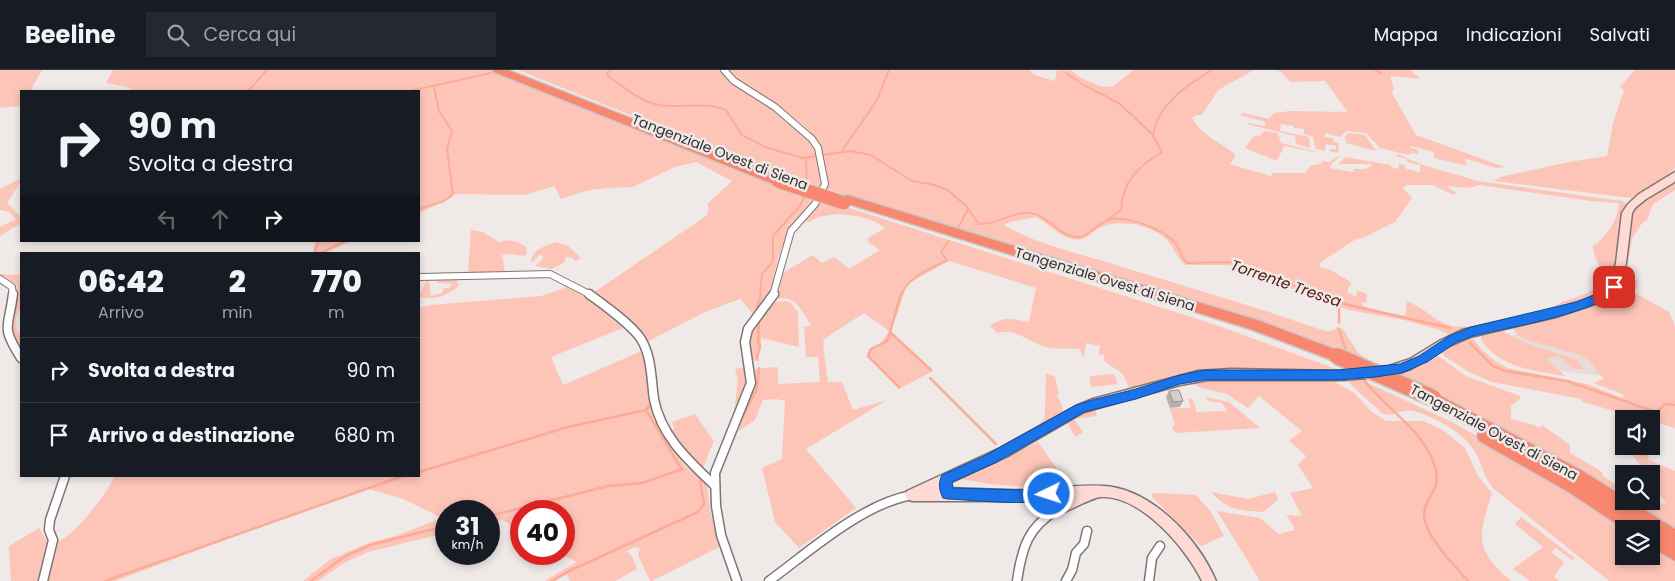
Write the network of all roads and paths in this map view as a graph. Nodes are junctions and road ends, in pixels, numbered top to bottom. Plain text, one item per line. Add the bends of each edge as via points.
1 (498, 70) edge
2 (511, 70) edge
3 (724, 70) edge
4 (680, 140) junction
5 (1675, 175) edge
6 (420, 277) edge
7 (0, 279) edge
8 (20, 356) edge
9 (1430, 402) junction
10 (65, 477) edge
11 (946, 479) junction
12 (714, 485) junction
13 (1110, 492) junction
14 (948, 494) junction
15 (912, 495) junction
16 (1041, 496) junction
17 (1058, 509) junction
18 (1625, 520) edge
19 (1087, 531) dead end
20 (1675, 539) edge
21 (1660, 543) edge
22 (1160, 546) dead end
23 (1675, 553) edge
24 (43, 581) edge
25 (738, 581) edge
26 (769, 581) edge
27 (1018, 581) edge
28 (1066, 581) edge
29 (1149, 581) edge
30 (1209, 581) edge

1 - 4 highway, Tangenziale Ovest di Siena
2 - 4 highway, Tangenziale Ovest di Siena
3 - 12 street via 734,81 806,132 818,148 825,188 791,231 772,297 748,329 745,342 751,383 716,467
4 - 9 highway, Tangenziale Ovest di Siena, bridge via 778,181 1335,360
5 - 11 street via 1631,205 1617,280 1605,294 1563,310 1471,332 1453,339 1413,365 1390,371 1347,375 1208,374 1180,380 1083,408
6 - 12 street via 550,274 588,293 641,339 650,362 658,415 683,456
7 - 8 street via 13,287 14,295 4,327
9 - 18 highway, Tangenziale Ovest di Siena
9 - 20 highway, Tangenziale Ovest di Siena via 1576,475
10 - 24 street via 50,520 49,530 54,540
11 - 14 street
11 - 15 street
12 - 25 street via 721,535
13 - 16 street
13 - 17 street via 1091,495
13 - 30 street via 1130,496 1154,510 1194,554
14 - 15 street
14 - 16 street
15 - 26 street via 896,498 865,512
16 - 17 street via 1051,500
17 - 27 street via 1040,521 1029,535 1021,554
19 - 28 street
21 - 23 highway
22 - 29 street via 1152,558

